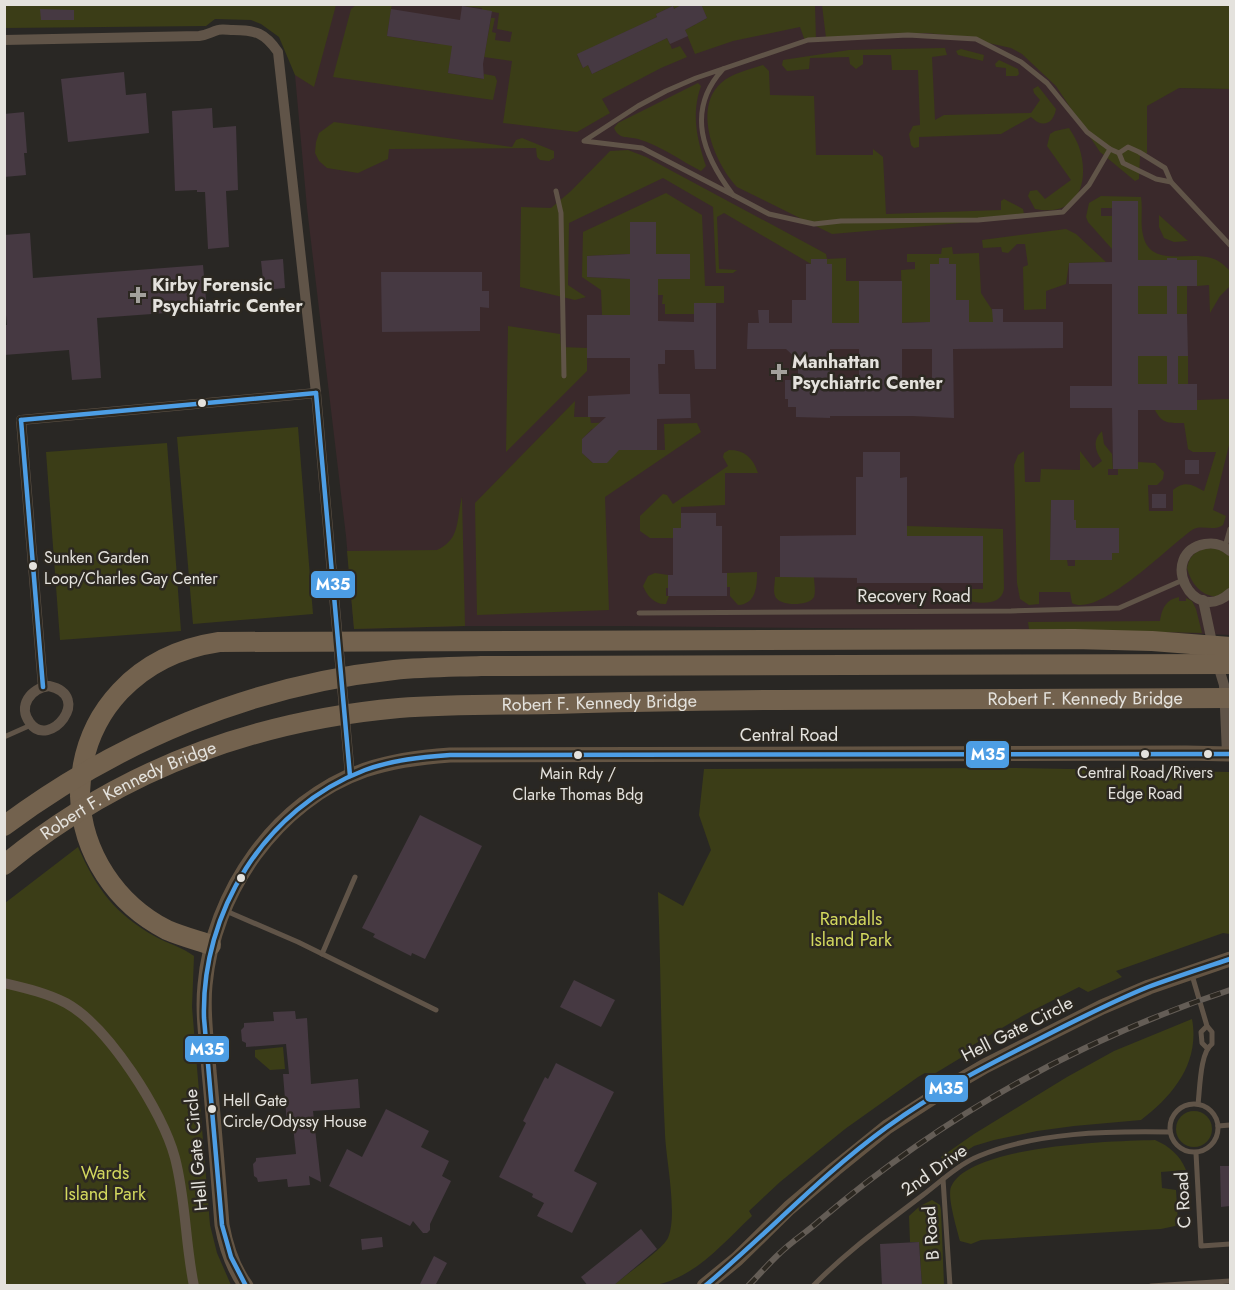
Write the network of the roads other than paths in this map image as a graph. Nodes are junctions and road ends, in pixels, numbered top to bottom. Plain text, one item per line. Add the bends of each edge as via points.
1 (4, 40) edge
2 (723, 69) junction
3 (1110, 149) junction
4 (1119, 153) junction
5 (1171, 182) junction
6 (556, 191) dead end
7 (733, 195) junction
8 (1230, 245) edge
9 (564, 376) dead end
10 (315, 393) junction
11 (1230, 529) edge
12 (1228, 549) edge
13 (1183, 580) junction
14 (1230, 593) edge
15 (1203, 600) junction
16 (639, 613) dead end
17 (1230, 647) edge
18 (1230, 662) edge
19 (43, 687) junction
20 (1227, 692) edge
21 (31, 726) junction
22 (4, 737) edge
23 (1229, 754) edge
24 (350, 776) junction
25 (4, 826) edge
26 (4, 865) edge
27 (355, 877) dead end
28 (224, 910) junction
29 (211, 945) junction
30 (321, 954) junction
31 (1230, 959) edge
32 (1191, 972) junction
33 (4, 983) edge
34 (436, 1010) dead end
35 (1198, 1104) junction
36 (1230, 1125) edge
37 (1218, 1126) junction
38 (1169, 1132) junction
39 (1196, 1153) junction
40 (943, 1179) junction
41 (1230, 1244) edge
42 (1230, 1281) edge
43 (194, 1286) edge
44 (246, 1286) edge
45 (704, 1286) edge
46 (813, 1286) edge
47 (950, 1286) edge
48 (1151, 1286) edge

1 - 10 street via 199,36 218,30 254,31 269,39 278,52 281,71
2 - 3 lane via 808,40 908,35 976,39 1021,62 1047,83 1087,132
2 - 7 lane via 703,98 701,123 717,174
2 - 7 lane via 638,106 584,141 642,148
3 - 4 lane
3 - 7 lane via 1089,185 1063,212 978,220 814,224 769,214
4 - 5 lane via 1123,163
4 - 5 lane via 1128,147 1139,152 1165,168
5 - 8 lane
6 - 9 lane via 561,213
10 - 19 street via 21,420
10 - 24 street
11 - 12 lane
12 - 13 street via 1209,543 1192,550 1182,566
13 - 15 street via 1190,593
13 - 16 lane, Recovery Road via 1119,608
14 - 15 street via 1217,601
15 - 20 street
17 - 29 highway, bridge via 1074,639 219,642 194,647 171,654 141,672 106,708 82,767 80,793 89,843 114,888 157,924
18 - 20 street
18 - 25 highway, Robert F. Kennedy Bridge, bridge via 481,666 374,672 258,697 179,725 87,771
19 - 21 street via 27,699 25,712
19 - 21 street via 55,687 64,694 68,712 55,727 44,730
20 - 23 street
20 - 26 highway, Robert F. Kennedy Bridge, bridge via 435,705 355,713 243,737 169,763 58,824
21 - 22 lane
23 - 24 street, Central Road via 450,755 392,762
24 - 28 street, Hell Gate Circle via 301,806 267,838 242,873
27 - 30 lane
28 - 29 street, Hell Gate Circle
28 - 30 lane
29 - 44 street, Hell Gate Circle via 204,1007 222,1226 228,1252
30 - 34 lane
31 - 32 street, Hell Gate Circle
32 - 35 lane via 1212,1032
32 - 45 street, Hell Gate Circle via 1052,1031 918,1107 835,1168
33 - 43 street via 49,995 79,1012 105,1038 148,1096 164,1124 176,1158
35 - 37 lane via 1211,1111
35 - 38 lane via 1176,1111
36 - 37 lane
37 - 39 lane via 1214,1143
38 - 39 lane via 1176,1146
38 - 40 lane, 2nd Drive via 1123,1131 997,1149 976,1157
39 - 41 lane, C Road via 1201,1246
40 - 46 lane, 2nd Drive via 849,1251
40 - 47 lane, B Road
42 - 48 lane

